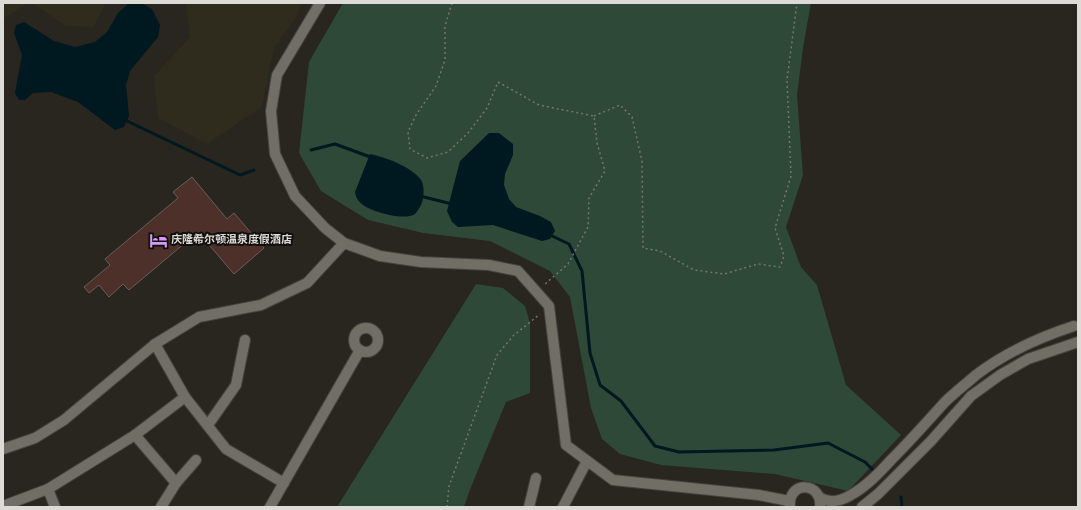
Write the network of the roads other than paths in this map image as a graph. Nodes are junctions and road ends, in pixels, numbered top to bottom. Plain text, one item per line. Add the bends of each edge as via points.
1 (320, 3) edge
2 (344, 243) junction
3 (1076, 322) edge
4 (1078, 339) edge
5 (245, 340) dead end
6 (1078, 342) edge
7 (155, 344) junction
8 (360, 350) dead end
9 (185, 397) junction
10 (208, 425) junction
11 (135, 435) junction
12 (3, 449) edge
13 (196, 460) dead end
14 (587, 461) junction
15 (536, 478) dead end
16 (176, 483) junction
17 (284, 484) junction
18 (48, 489) junction
19 (820, 502) edge
20 (790, 504) edge
21 (3, 506) edge
22 (55, 507) edge
23 (161, 507) edge
24 (270, 507) edge
25 (529, 507) edge
26 (563, 507) edge
27 (862, 507) edge

1 - 2 street via 277,75 271,118 275,154 295,196 325,228
2 - 7 street via 307,283 261,305 199,317
2 - 14 street via 380,256 421,262 489,264 518,271 549,306 566,445
3 - 4 street via 1075,335
3 - 19 street via 1017,350 978,374 945,402 863,487 850,496
5 - 10 street via 236,385
6 - 27 street via 1028,359 971,396 931,441
7 - 9 street
7 - 12 street via 64,420 35,438
8 - 17 street
9 - 10 street
9 - 11 street
10 - 17 street via 226,449
11 - 16 street
11 - 18 street
13 - 16 street
14 - 20 street via 613,480 759,495
14 - 26 street
15 - 25 street
16 - 23 street
17 - 24 street
18 - 21 street
18 - 22 street
19 - 20 street via 813,490 803,487 794,492

